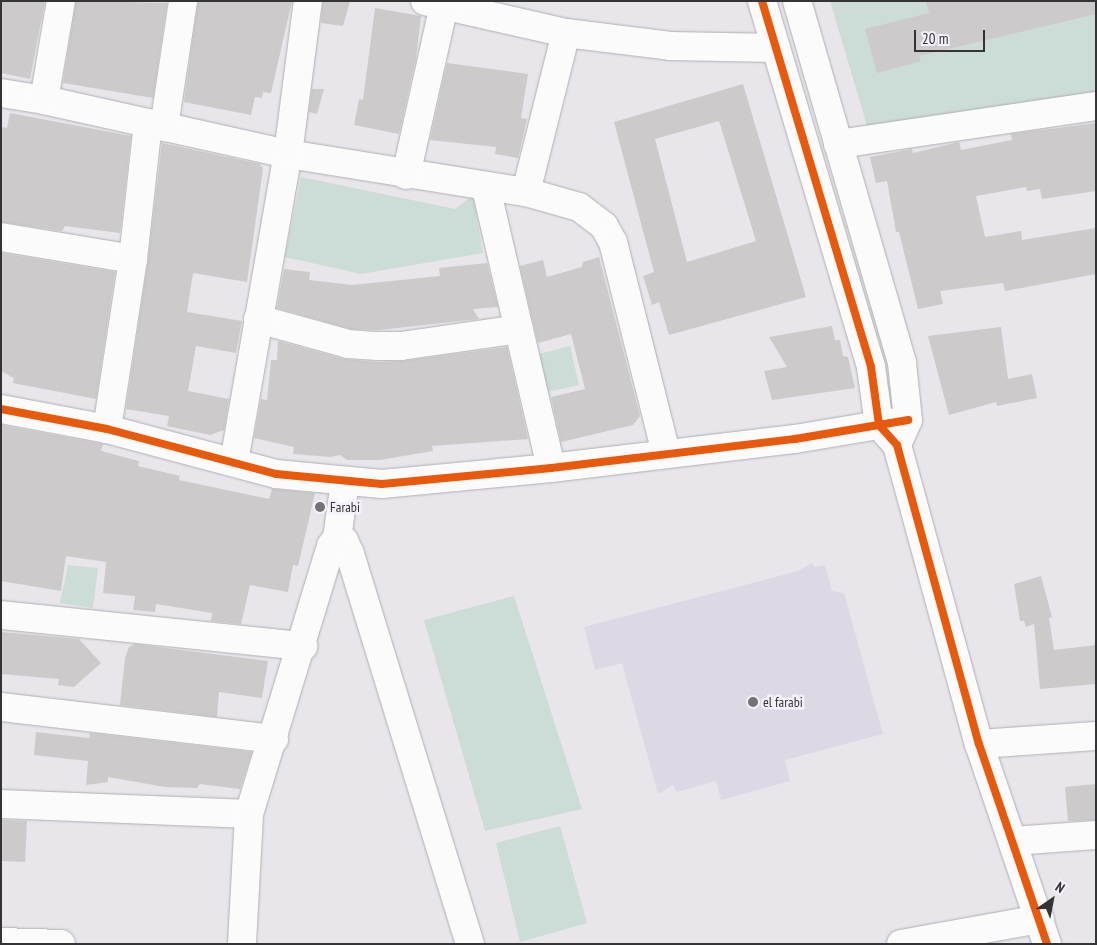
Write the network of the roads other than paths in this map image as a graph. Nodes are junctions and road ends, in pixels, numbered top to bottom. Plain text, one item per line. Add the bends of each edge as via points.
1 (61, 1) edge
2 (183, 1) edge
3 (308, 1) edge
4 (762, 1) edge
5 (797, 1) edge
6 (434, 3) edge
7 (566, 33) junction
8 (776, 48) junction
9 (1, 93) edge
10 (44, 100) junction
11 (1096, 106) edge
12 (156, 125) junction
13 (838, 144) junction
14 (288, 154) junction
15 (406, 175) junction
16 (486, 188) junction
17 (526, 192) junction
18 (1, 237) edge
19 (132, 259) junction
20 (258, 318) junction
21 (519, 329) junction
22 (1, 409) edge
23 (107, 430) junction
24 (888, 435) junction
25 (666, 453) junction
26 (234, 462) junction
27 (551, 468) junction
28 (345, 482) junction
29 (337, 538) junction
30 (1, 616) edge
31 (302, 646) junction
32 (1, 707) edge
33 (1096, 736) edge
34 (274, 738) junction
35 (979, 744) junction
36 (1, 804) edge
37 (249, 814) junction
38 (1096, 835) edge
39 (1013, 841) junction
40 (1044, 932) edge
41 (1, 942) edge
42 (61, 944) edge
43 (242, 944) edge
44 (470, 944) edge
45 (901, 944) edge

1 - 10 street
2 - 12 street
3 - 14 street
4 - 8 street
5 - 13 street
6 - 7 street
6 - 15 street
7 - 8 street via 670,46
7 - 17 street
8 - 24 street via 871,367
9 - 10 street
10 - 12 street
11 - 13 street
12 - 14 street
12 - 19 street
13 - 24 street via 902,363 908,420
14 - 15 street
14 - 20 street
15 - 16 street
16 - 17 street
16 - 21 street
17 - 25 street via 579,206 604,226 613,242
18 - 19 street
19 - 23 street
20 - 21 street via 348,344 378,346 401,346
20 - 26 street
21 - 27 street
22 - 23 street
23 - 26 street
24 - 25 street
24 - 35 street
25 - 27 street
26 - 28 street via 276,474
27 - 28 street via 382,484
28 - 29 street
29 - 31 street via 328,553
29 - 44 street via 344,541 350,554
30 - 31 street
31 - 34 street
32 - 34 street
33 - 35 street
34 - 37 street
35 - 39 street
36 - 37 street
37 - 43 street
38 - 39 street
39 - 40 street
40 - 45 street
41 - 42 street

